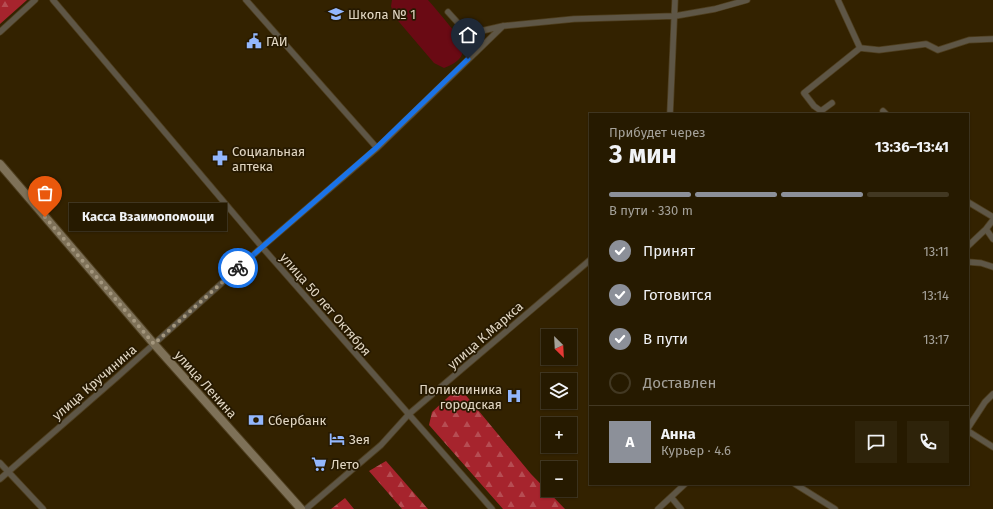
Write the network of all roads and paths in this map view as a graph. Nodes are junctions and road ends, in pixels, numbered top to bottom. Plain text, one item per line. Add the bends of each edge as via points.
1 (36, 0) edge
2 (53, 0) edge
3 (246, 0) edge
4 (675, 0) edge
5 (747, 0) edge
6 (838, 0) edge
7 (448, 12) dead end
8 (674, 16) junction
9 (503, 26) junction
10 (0, 32) edge
11 (993, 40) edge
12 (860, 48) junction
13 (832, 103) dead end
14 (670, 113) edge
15 (376, 148) junction
16 (0, 164) edge
17 (969, 203) edge
18 (993, 218) edge
19 (986, 229) junction
20 (993, 239) edge
21 (969, 245) edge
22 (262, 247) junction
23 (589, 261) edge
24 (969, 262) edge
25 (993, 267) edge
26 (154, 344) junction
27 (993, 394) edge
28 (409, 414) junction
29 (969, 426) edge
30 (969, 433) edge
31 (993, 447) edge
32 (0, 463) edge
33 (8, 472) junction
34 (0, 479) edge
35 (684, 485) edge
36 (797, 485) edge
37 (671, 498) junction
38 (43, 509) edge
39 (301, 509) edge
40 (306, 509) edge
41 (492, 509) edge
42 (658, 509) edge
43 (681, 509) edge
44 (835, 509) edge

1 - 10 street
2 - 22 street, улица 50 лет Октября
3 - 15 street
4 - 8 street
5 - 8 street
6 - 12 street
7 - 9 street via 468,34
8 - 9 street via 574,19
8 - 14 street
9 - 15 street, улица Кручинина
11 - 12 street via 969,40 938,50 926,44 879,50
12 - 13 street via 804,93 821,111
15 - 22 street, улица Кручинина
16 - 26 main road, улица Ленина
17 - 18 street
18 - 19 street
19 - 20 street
19 - 21 street
22 - 26 street, улица Кручинина
22 - 28 street, улица 50 лет Октября
23 - 28 street, улица К.Маркса
24 - 25 street
26 - 33 street, улица Кручинина
26 - 39 main road, улица Ленина
27 - 29 street
28 - 40 street, улица К.Маркса via 381,445
28 - 41 street, улица 50 лет Октября
30 - 31 street
32 - 33 street
33 - 34 street, улица Кручинина
33 - 38 street
35 - 37 street
36 - 44 street
37 - 42 street
37 - 43 street

